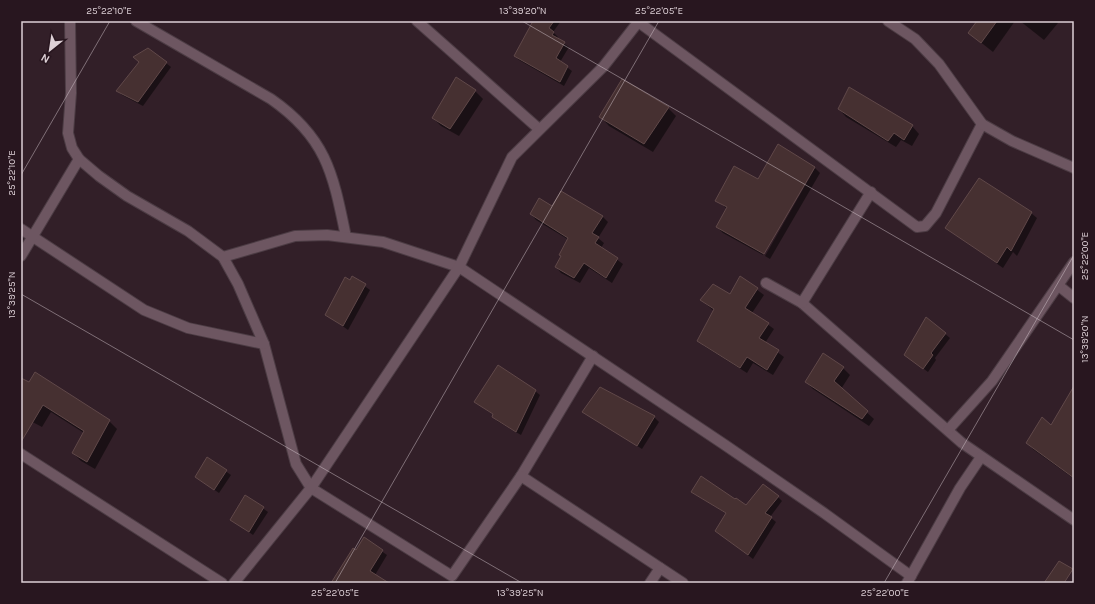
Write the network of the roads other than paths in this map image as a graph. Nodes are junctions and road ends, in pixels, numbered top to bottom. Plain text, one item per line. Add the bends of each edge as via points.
1 (70, 21) edge
2 (136, 21) edge
3 (417, 21) edge
4 (638, 21) edge
5 (888, 21) edge
6 (982, 124) junction
7 (539, 129) junction
8 (79, 159) junction
9 (1074, 168) edge
10 (871, 192) junction
11 (21, 229) edge
12 (32, 236) junction
13 (346, 237) junction
14 (21, 256) edge
15 (223, 257) junction
16 (1074, 262) edge
17 (459, 267) junction
18 (766, 283) dead end
19 (1059, 286) junction
20 (1074, 298) edge
21 (802, 303) junction
22 (264, 344) junction
23 (593, 356) junction
24 (948, 430) junction
25 (21, 454) edge
26 (981, 456) junction
27 (521, 476) junction
28 (310, 488) junction
29 (1074, 520) edge
30 (660, 568) junction
31 (909, 580) edge
32 (222, 583) edge
33 (234, 583) edge
34 (650, 583) edge
35 (683, 583) edge

1 - 8 street via 71,93 68,133 69,142
2 - 13 street via 271,99 306,127 329,166
3 - 7 street
4 - 7 street via 603,67
4 - 10 street
5 - 6 street via 915,39 939,64
6 - 9 street via 1018,144
6 - 10 street via 936,212 925,226 917,227 911,224
7 - 17 street via 512,157
8 - 12 street
8 - 15 street via 110,184 188,231
10 - 21 street
11 - 12 street
12 - 14 street
12 - 22 street via 144,310 188,328
13 - 15 street via 295,236
13 - 17 street via 382,242
15 - 22 street via 238,284
16 - 19 street
17 - 23 street
17 - 28 street
18 - 21 street
19 - 20 street
19 - 24 street via 981,395
21 - 24 street
22 - 28 street via 296,464
23 - 27 street
23 - 31 street via 811,504
24 - 26 street
25 - 32 street
26 - 29 street
26 - 31 street via 960,488
27 - 28 street via 452,576
27 - 30 street
28 - 33 street
30 - 34 street
30 - 35 street

